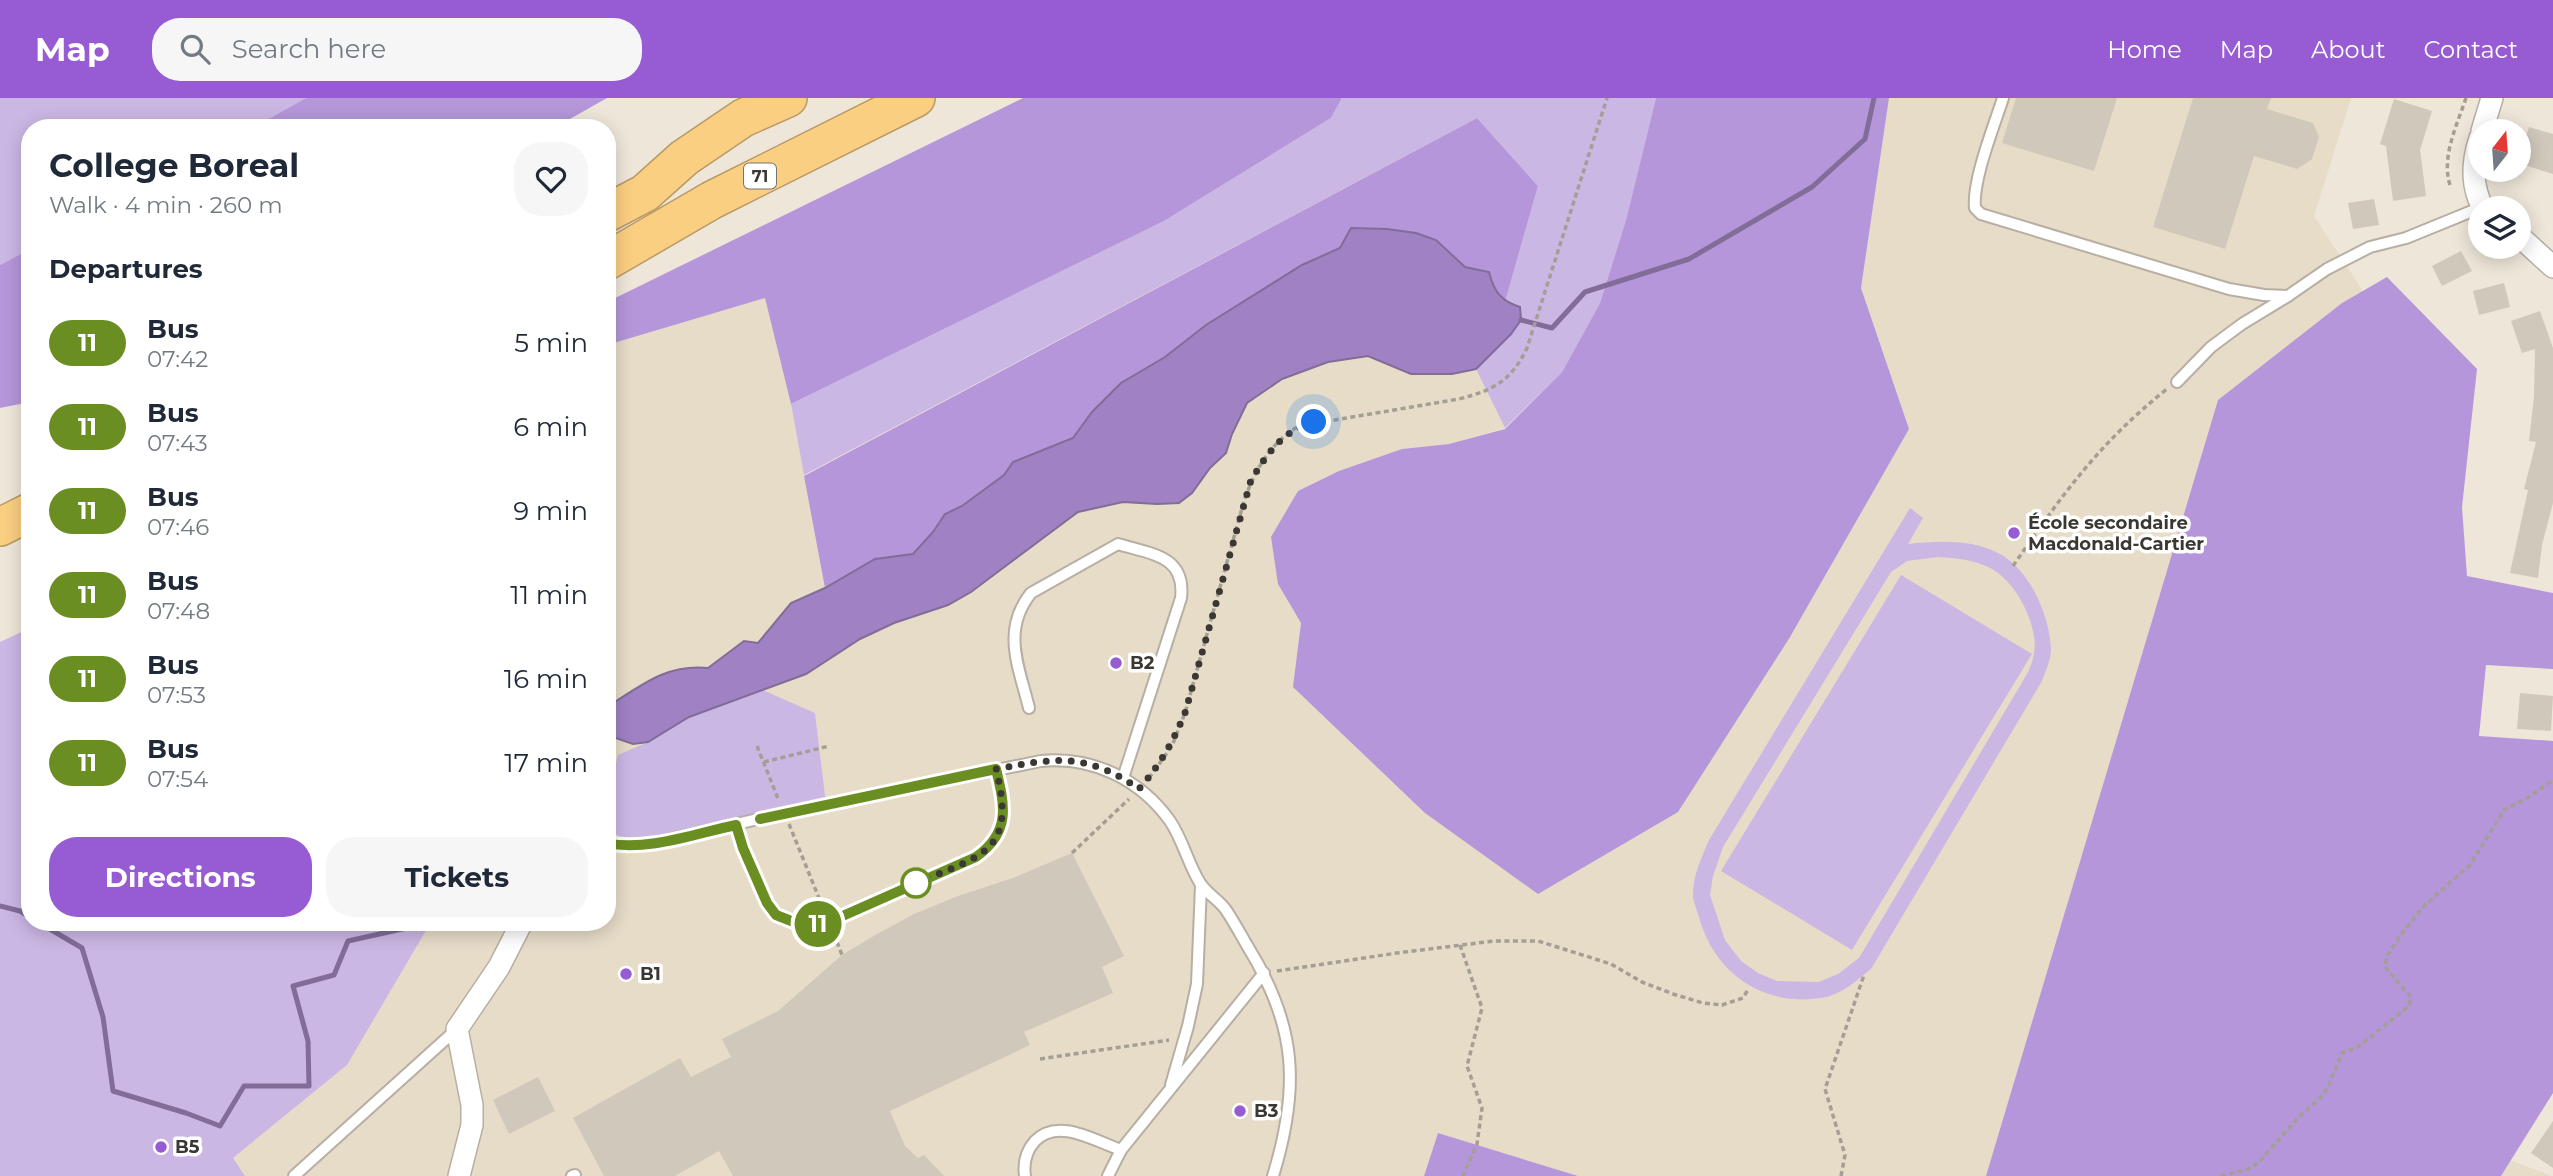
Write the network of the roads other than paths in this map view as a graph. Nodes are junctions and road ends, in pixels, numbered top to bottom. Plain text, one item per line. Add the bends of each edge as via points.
1 (788, 98) edge
2 (916, 98) edge
3 (2003, 98) edge
4 (2492, 98) edge
5 (2486, 119) edge
6 (616, 208) edge
7 (2468, 214) edge
8 (2531, 247) edge
9 (616, 256) edge
10 (2553, 267) edge
11 (2288, 296) junction
12 (2177, 382) road end
13 (21, 516) edge
14 (0, 527) edge
15 (1029, 708) dead end
16 (996, 769) junction
17 (1123, 778) junction
18 (736, 825) junction
19 (616, 844) edge
20 (1201, 885) junction
21 (517, 931) edge
22 (1264, 973) junction
23 (457, 1029) junction
24 (1170, 1089) junction
25 (1121, 1150) junction
26 (294, 1176) edge
27 (458, 1176) edge
28 (1025, 1176) edge
29 (1108, 1176) edge
30 (1273, 1176) edge

1 - 6 highway via 743,118 684,158 645,193
2 - 9 highway, 71 via 712,200
3 - 11 lane via 1974,201 1981,214 2229,289
4 - 5 street
7 - 11 lane via 2371,247
8 - 10 street
11 - 12 lane via 2211,347
13 - 14 highway
15 - 17 lane via 1013,635 1021,605 1031,593 1118,544 1166,559 1176,567 1181,598
16 - 17 lane via 1058,759 1094,765
16 - 18 lane
16 - 18 lane via 1003,814 989,848 829,922 804,926 776,915
17 - 20 lane via 1170,821
18 - 19 lane via 645,845
20 - 22 lane via 1225,909
20 - 24 lane via 1197,984
21 - 23 street
22 - 24 lane
22 - 30 lane via 1286,1031 1290,1061 1287,1124
23 - 26 lane
23 - 27 street via 472,1105 472,1125
24 - 25 lane
25 - 28 lane via 1073,1131 1055,1130 1028,1148
25 - 29 lane

